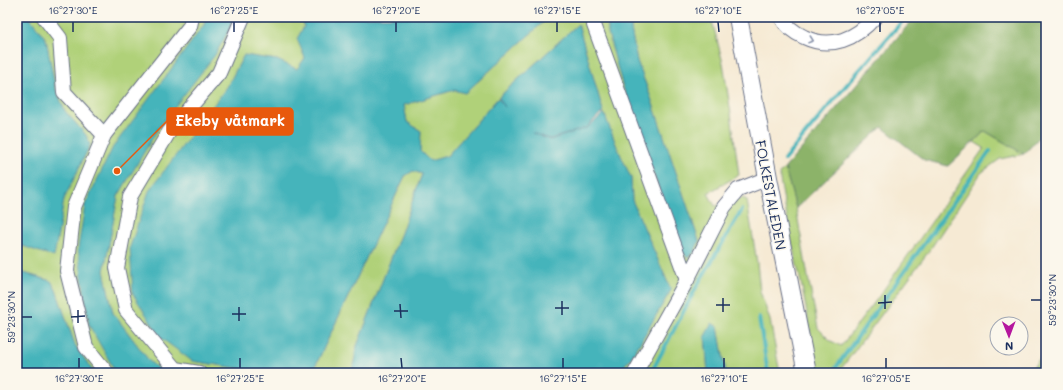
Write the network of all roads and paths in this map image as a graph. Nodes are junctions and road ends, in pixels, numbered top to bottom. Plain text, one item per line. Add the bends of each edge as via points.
1 (44, 17) edge
2 (192, 17) edge
3 (243, 17) edge
4 (595, 17) edge
5 (738, 17) edge
6 (781, 17) edge
7 (875, 17) edge
8 (104, 135) junction
9 (768, 178) junction
10 (687, 280) junction
11 (107, 373) edge
12 (199, 373) edge
13 (635, 373) edge
14 (807, 373) edge

1 - 8 lane via 60,38 64,92
2 - 8 lane via 190,26
3 - 12 lane via 219,73 169,132 130,197 117,268 126,310 175,369
4 - 10 lane via 594,26
5 - 9 main road, FOLKESTALEDEN
6 -> 7 lane via 799,34 821,43 831,43 856,34
8 - 11 lane via 74,207 67,271 86,347
9 - 10 lane via 738,190 724,207
9 - 14 main road, FOLKESTALEDEN
10 - 13 lane

